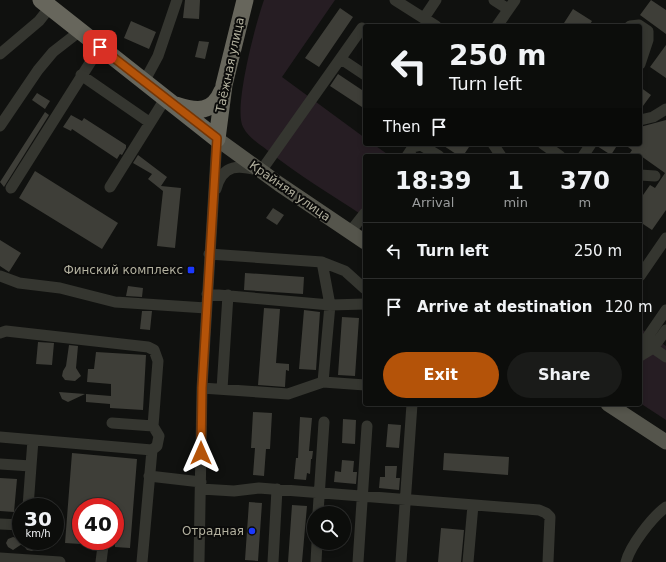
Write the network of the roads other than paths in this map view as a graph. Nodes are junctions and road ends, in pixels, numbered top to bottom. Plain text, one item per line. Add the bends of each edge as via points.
1 (177, 0) edge
2 (245, 0) edge
3 (436, 0) edge
4 (494, 0) edge
5 (515, 0) edge
6 (399, 1) edge
7 (45, 4) edge
8 (508, 10) junction
9 (424, 18) junction
10 (433, 24) edge
11 (498, 24) edge
12 (642, 26) edge
13 (362, 28) dead end
14 (80, 31) junction
15 (100, 47) junction
16 (0, 54) edge
17 (642, 58) edge
18 (341, 59) junction
19 (363, 74) edge
20 (81, 75) junction
21 (144, 82) junction
22 (224, 85) junction
23 (168, 101) junction
24 (666, 109) edge
25 (642, 120) edge
26 (149, 122) junction
27 (0, 126) edge
28 (217, 138) junction
29 (417, 146) edge
30 (423, 146) edge
31 (546, 146) edge
32 (408, 154) edge
33 (436, 154) edge
34 (557, 154) edge
35 (261, 171) junction
36 (642, 175) edge
37 (655, 176) dead end
38 (110, 187) dead end
39 (11, 188) dead end
40 (212, 203) junction
41 (363, 216) edge
42 (350, 232) junction
43 (666, 238) edge
44 (363, 241) edge
45 (210, 254) junction
46 (322, 262) junction
47 (642, 273) edge
48 (0, 276) edge
49 (363, 287) edge
50 (207, 294) junction
51 (228, 295) junction
52 (363, 304) edge
53 (330, 305) junction
54 (206, 308) junction
55 (666, 310) edge
56 (666, 330) edge
57 (0, 333) edge
58 (642, 345) edge
59 (653, 348) junction
60 (642, 355) edge
61 (666, 357) edge
62 (323, 382) junction
63 (363, 385) edge
64 (202, 388) junction
65 (222, 389) junction
66 (412, 406) edge
67 (611, 406) edge
68 (324, 422) dead end
69 (112, 423) dead end
70 (153, 426) junction
71 (367, 426) dead end
72 (0, 437) edge
73 (33, 440) junction
74 (666, 442) edge
75 (152, 450) junction
76 (0, 464) edge
77 (31, 466) junction
78 (149, 476) junction
79 (201, 486) junction
80 (277, 489) junction
81 (319, 493) junction
82 (362, 496) junction
83 (29, 498) edge
84 (405, 499) junction
85 (473, 505) junction
86 (318, 506) edge
87 (666, 507) edge
88 (0, 524) edge
89 (12, 525) edge
90 (102, 550) edge
91 (317, 550) edge
92 (0, 558) edge
93 (60, 562) edge
94 (101, 562) edge
95 (142, 562) edge
96 (199, 562) edge
97 (273, 562) edge
98 (316, 562) edge
99 (358, 562) edge
100 (401, 562) edge
101 (468, 562) edge
102 (548, 562) edge
103 (626, 562) edge

1 - 21 street via 158,56
2 - 22 highway, Таёжная улица
3 - 9 street
4 - 8 street
5 - 8 street
6 - 9 street
7 - 14 highway
7 - 16 street via 39,21
8 - 11 street
9 - 10 street
12 - 17 street via 648,31 648,40
13 - 18 street
14 - 15 highway
14 - 27 street via 53,52
15 - 20 street
15 - 21 highway
18 - 19 street
18 - 35 street
20 - 26 street
20 - 39 street
21 - 23 highway
22 - 23 highway via 215,103 209,108 193,110
22 - 28 highway, Таёжная улица
23 - 26 street
23 - 28 highway
24 - 25 street via 653,117
26 - 38 street
28 - 35 main road, Крайняя улица
28 - 40 street, Таёжная улица
29 - 32 street
30 - 33 street
31 - 34 street
35 - 40 street via 240,167 228,170 220,179
35 - 42 main road, Крайняя улица
36 - 37 street
40 - 45 street, Таёжная улица
41 - 42 street
42 - 44 main road, Крайняя улица
43 - 47 street
45 - 46 street
45 - 50 street, Таёжная улица
46 - 49 street via 345,271
46 - 53 street
48 - 54 street via 19,283 60,288 115,302
50 - 51 street
50 - 54 street, Таёжная улица
51 - 53 street
51 - 65 street
52 - 53 street
53 - 62 street
54 - 64 street, Таёжная улица
55 - 58 street
56 - 59 street
57 - 70 street via 6,331 148,347 154,350 158,361
59 - 60 street
59 - 61 street
62 - 63 street
62 - 65 street via 288,394
64 - 65 street
64 - 79 street, Таёжная улица
66 - 84 street
67 - 74 main road
68 - 81 street
69 - 70 street
70 - 75 street via 158,432 158,441
71 - 82 street
72 - 73 street
73 - 75 street
73 - 77 street
75 - 78 street
76 - 77 street
77 - 83 street
78 - 79 street
78 - 95 street
79 - 80 street via 234,491
79 - 96 street, Таёжная улица
80 - 81 street
80 - 97 street
81 - 82 street
81 - 86 street
82 - 84 street
82 - 99 street
84 - 85 street
84 - 100 street
85 - 101 street
85 - 102 street via 539,510 546,513 550,517
87 - 103 street via 654,516
88 - 89 street
90 - 94 street
91 - 98 street
92 - 93 street

